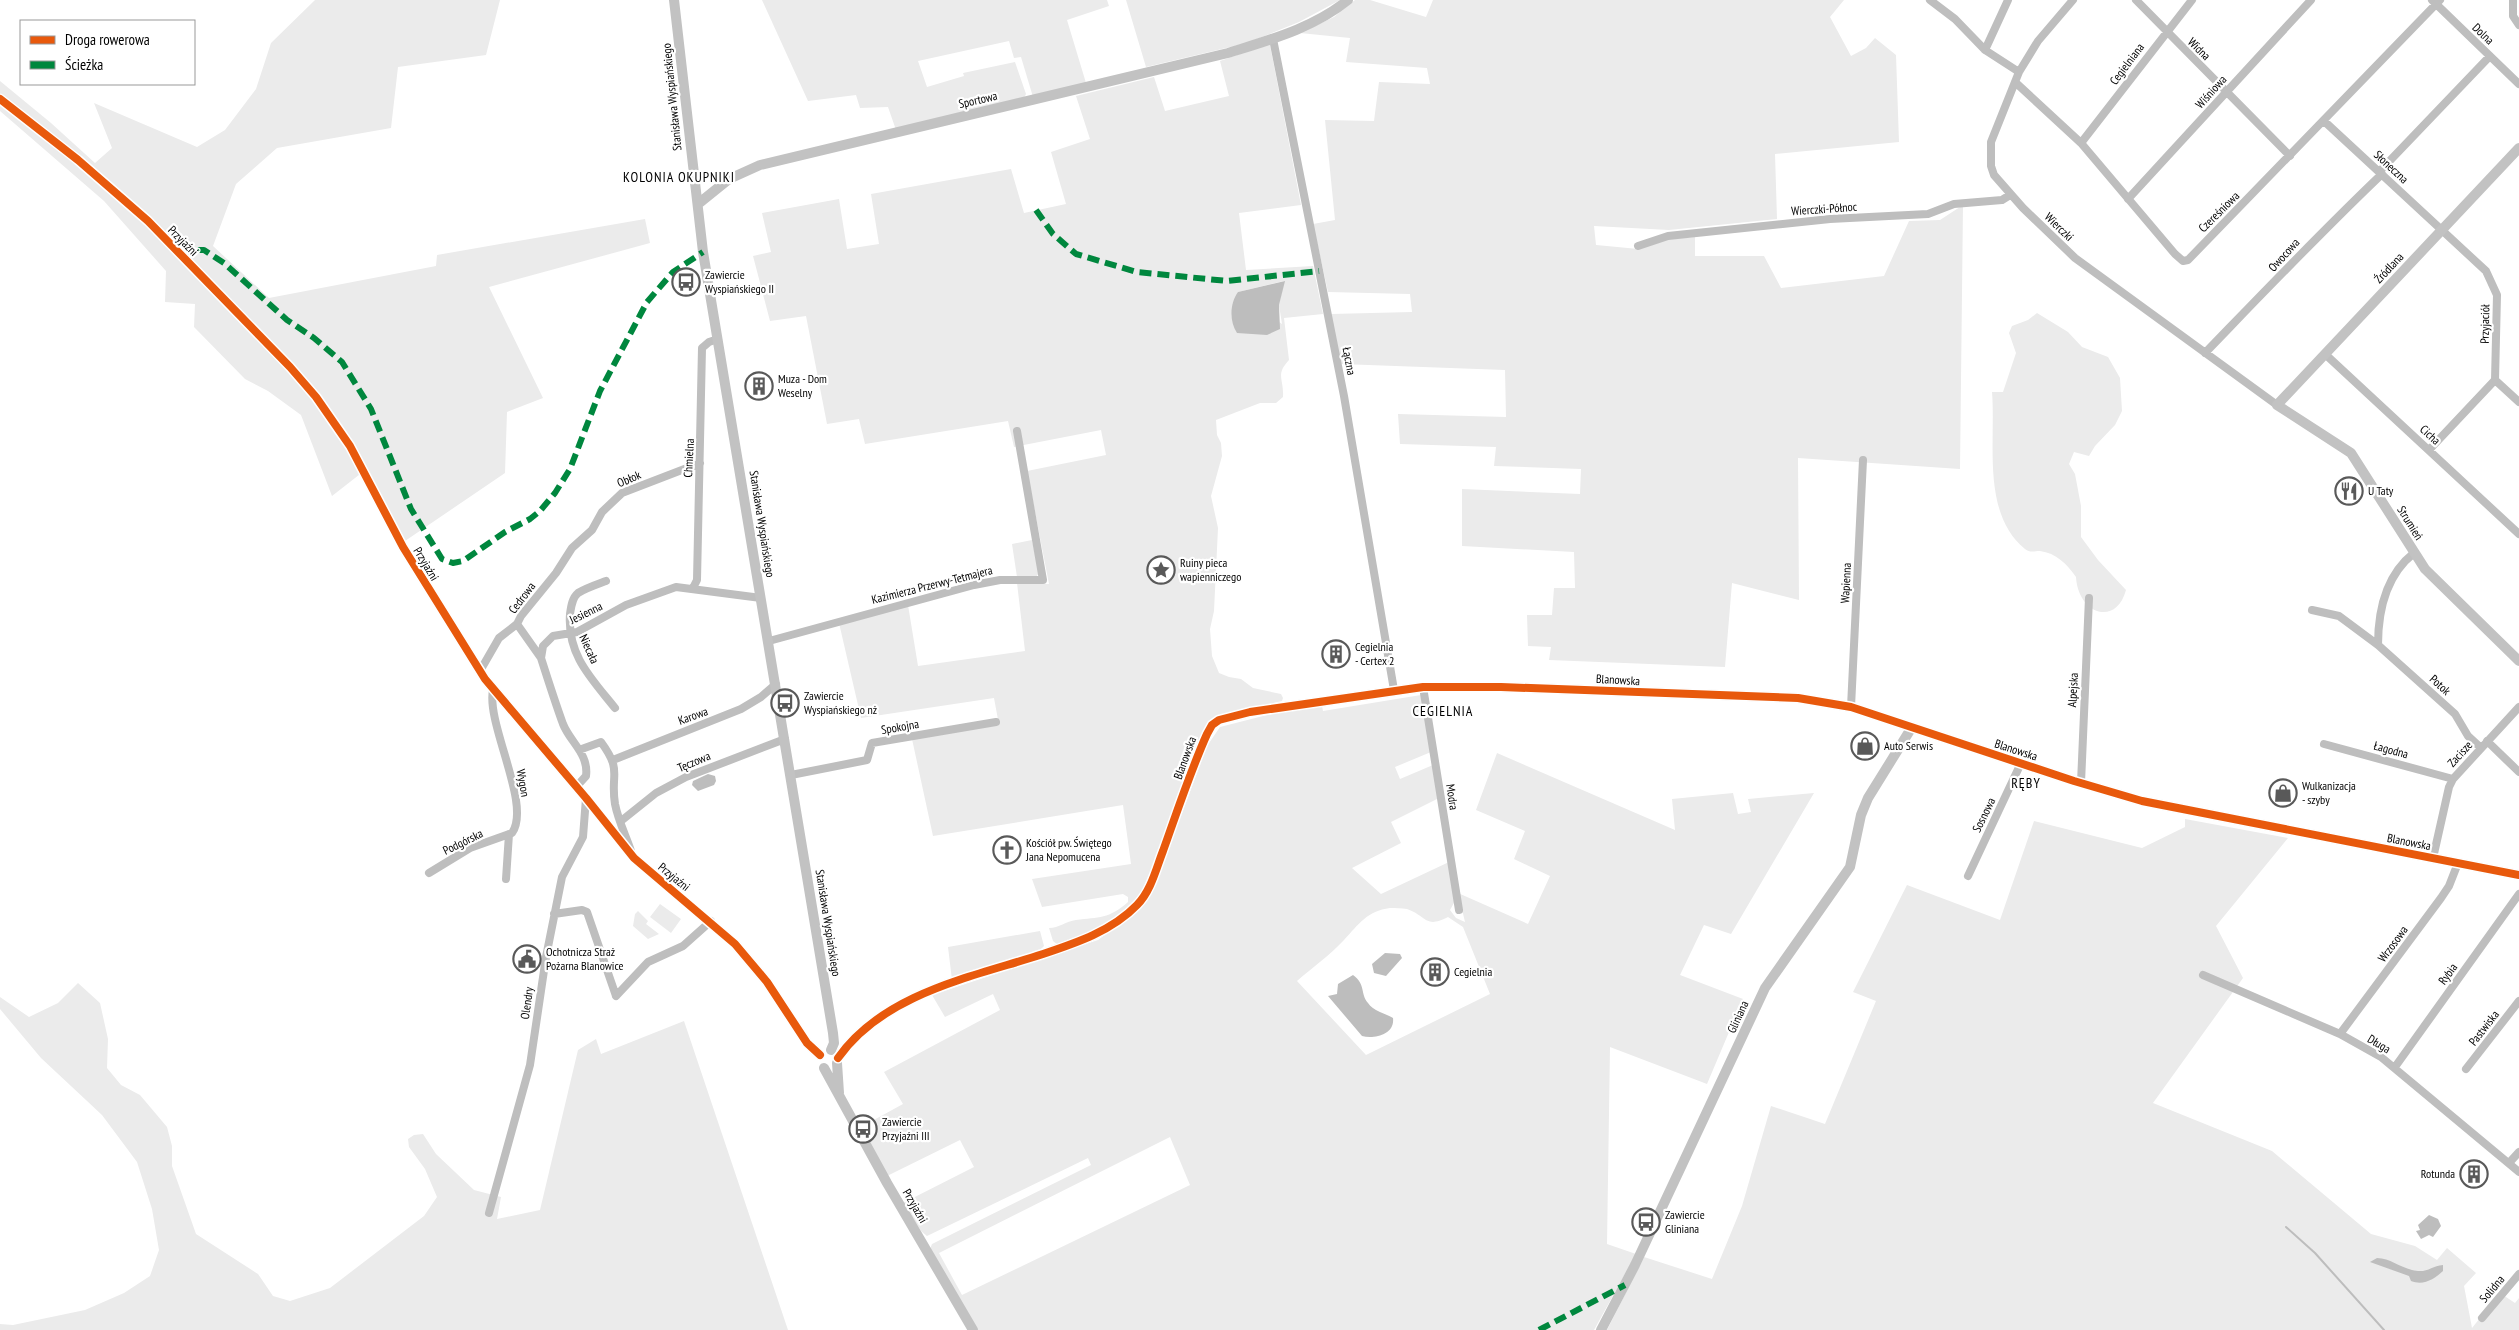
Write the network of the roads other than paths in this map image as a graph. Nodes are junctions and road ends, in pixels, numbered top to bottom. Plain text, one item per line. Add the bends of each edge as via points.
1 (674, 0) edge
2 (1348, 0) edge
3 (1930, 0) edge
4 (2008, 0) edge
5 (2073, 0) edge
6 (2136, 0) edge
7 (2192, 0) edge
8 (2311, 0) edge
9 (2513, 0) edge
10 (2436, 1) edge
11 (2519, 26) edge
12 (2166, 31) junction
13 (1273, 39) junction
14 (1985, 50) junction
15 (2490, 56) junction
16 (2019, 72) junction
17 (2015, 82) junction
18 (2519, 84) edge
19 (2226, 92) junction
20 (0, 98) edge
21 (2324, 120) junction
22 (2081, 143) junction
23 (2519, 148) edge
24 (2290, 156) junction
25 (2381, 173) junction
26 (2010, 195) junction
27 (2128, 199) junction
28 (698, 204) junction
29 (2442, 230) junction
30 (1638, 246) dead end
31 (718, 339) junction
32 (2205, 353) junction
33 (2325, 354) junction
34 (2495, 380) junction
35 (2519, 402) edge
36 (2278, 405) junction
37 (1017, 431) dead end
38 (2430, 450) junction
39 (1863, 460) dead end
40 (700, 463) junction
41 (2519, 534) edge
42 (584, 538) joint
43 (2414, 553) junction
44 (606, 580) dead end
45 (694, 588) junction
46 (761, 598) junction
47 (2089, 598) dead end
48 (2312, 610) dead end
49 (517, 624) junction
50 (570, 633) junction
51 (769, 641) junction
52 (2378, 645) junction
53 (541, 658) junction
54 (2519, 661) edge
55 (480, 671) junction
56 (776, 684) junction
57 (1423, 687) junction
58 (493, 690) junction
59 (1394, 690) junction
60 (1851, 707) junction
61 (2519, 707) edge
62 (616, 708) dead end
63 (996, 722) dead end
64 (1912, 727) junction
65 (785, 739) junction
66 (2487, 741) junction
67 (2324, 744) dead end
68 (2481, 748) junction
69 (579, 750) junction
70 (613, 760) junction
71 (2022, 763) junction
72 (2519, 772) edge
73 (791, 774) junction
74 (2453, 779) junction
75 (2081, 783) junction
76 (576, 787) junction
77 (586, 798) junction
78 (621, 821) junction
79 (509, 834) junction
80 (634, 858) junction
81 (2433, 858) junction
82 (2458, 863) junction
83 (429, 873) dead end
84 (2519, 875) edge
85 (1968, 876) dead end
86 (506, 879) dead end
87 (2519, 894) edge
88 (1459, 910) dead end
89 (554, 914) junction
90 (711, 920) junction
91 (2203, 975) dead end
92 (2519, 1001) edge
93 (2340, 1034) junction
94 (852, 1041) junction
95 (832, 1046) junction
96 (820, 1055) junction
97 (838, 1060) junction
98 (2395, 1067) junction
99 (824, 1068) junction
100 (2466, 1068) dead end
101 (838, 1094) junction
102 (2519, 1152) edge
103 (2509, 1163) junction
104 (2519, 1172) edge
105 (489, 1213) dead end
106 (2519, 1274) edge
107 (2482, 1318) dead end
108 (973, 1330) edge
109 (1601, 1330) edge

1 - 28 street, Stanisława Wyspiańskiego
2 - 13 street, Sportowa via 1326,16
3 - 14 street via 1955,19
4 - 14 street
5 - 16 street, Wierczki via 2038,41
6 - 12 street, Widna
7 - 12 street, Cegielniana
8 - 19 street, Wiśniowa
9 - 11 street via 2513,16
10 - 15 street, Dolna
10 - 21 street, Czereśniowa
12 - 19 street, Widna
12 - 22 street, Cegielniana
13 - 28 street, Sportowa via 1228,53 760,165 729,179
13 - 59 street, Łączna via 1343,389
14 - 16 street
15 - 18 street, Dolna
15 - 25 street, Owocowa
16 - 17 street, Wierczki
17 - 22 street, Czereśniowa
17 - 26 street, Wierczki via 1991,142 1990,154 1994,175
19 - 24 street, Widna
19 - 27 street, Wiśniowa
20 - 55 street, Przyjaźni via 148,221 310,389 350,446 403,547
21 - 24 street, Czereśniowa
21 - 25 street, Słoneczna
22 - 27 street, Czereśniowa
23 - 29 street, Źródlana
24 - 27 street, Czereśniowa via 2188,260 2183,261
25 - 29 street, Słoneczna
25 - 32 street, Owocowa
26 - 30 street, Wierczki-Północ via 2004,200 1960,203 1928,214 1830,219 1668,236
26 - 32 street, Wierczki via 2075,258
28 - 31 street, Stanisława Wyspiańskiego
29 - 33 street, Źródlana
29 - 34 street, Przyjaciół via 2486,271 2492,282 2496,295
31 - 40 street, Chmielna via 702,348
31 - 46 street, Stanisława Wyspiańskiego
32 - 36 street, Wierczki
33 - 36 street, Źródlana
33 - 38 street, Cicha
34 - 35 street
34 - 38 street
36 - 43 street, Strumień via 2351,453
37 - 51 street, Kazimierza Przerwy-Tetmajera via 1043,580 1000,580 974,585
38 - 41 street, Cicha
39 - 60 street, Wapienna
40 - 42 street, Obłok via 618,495 605,507
40 - 45 street, Chmielna via 697,580
42 - 49 street, Cedrowa via 572,548
43 - 52 street via 2399,567 2387,590 2380,610
43 - 54 street, Strumień via 2437,582
44 - 50 street, Niecała via 574,599
45 - 46 street, Jesienna
45 - 50 street, Jesienna via 676,587 626,605
46 - 51 street, Stanisława Wyspiańskiego
47 - 75 street, Alpejska
48 - 52 street, Potok via 2339,616
49 - 53 street
49 - 55 street, Cedrowa via 502,634
50 - 53 street, Jesienna via 551,638 543,646
50 - 62 street, Niecała via 572,646 590,677
51 - 56 street, Stanisława Wyspiańskiego
52 - 68 street, Potok via 2455,714 2468,736
53 - 69 street via 564,726
55 - 58 street, Przyjaźni
56 - 65 street, Stanisława Wyspiańskiego
56 - 70 street, Karowa via 741,709
57 - 59 street, Blanowska
57 - 60 street, Blanowska via 1793,698
57 - 88 street, Modra
58 - 76 street, Przyjaźni
58 - 79 street, Wygon via 493,710 510,771 517,816 515,829
59 - 94 street, Blanowska via 1250,712 1219,720 1206,734 1152,881 1137,905 1117,921 1072,944 897,1006
60 - 64 street, Blanowska
61 - 66 street, Zacisze
63 - 73 street, Spokojna via 872,743 866,760
64 - 71 street, Blanowska
64 - 109 street, Gliniana via 1868,798 1850,867 1765,988 1636,1265
65 - 73 street, Stanisława Wyspiańskiego
65 - 78 street, Tęczowa via 686,776 656,793
66 - 68 street, Zacisze
66 - 72 street
67 - 74 street, Łagodna
68 - 74 street, Zacisze
69 - 70 street via 601,742
69 - 76 street via 586,773
70 - 78 street via 615,803
71 - 75 street, Blanowska
71 - 85 street, Sosnowa
73 - 95 street, Stanisława Wyspiańskiego
74 - 81 street, Zacisze via 2448,787
75 - 81 street, Blanowska via 2158,805
76 - 77 street, Przyjaźni
77 - 80 street, Przyjaźni
77 - 89 street, Olendry via 583,837 562,877
78 - 80 street
79 - 83 street, Podgórska via 470,848
79 - 86 street, Wygon
80 - 90 street, Przyjaźni
81 - 82 street, Blanowska
82 - 84 street, Blanowska
82 - 93 street, Wrzosowa via 2441,898
87 - 98 street, Rybia
89 - 90 street via 587,912 616,996 648,962 683,946
89 - 105 street, Olendry via 530,1065
90 - 96 street, Przyjaźni via 751,962 807,1044
91 - 93 street, Długa
92 - 100 street, Pastwiska
93 - 98 street, Długa
94 - 95 street
94 - 97 street, Blanowska
95 - 96 street
95 - 97 street
96 - 99 street via 819,1062
97 - 99 street via 832,1068
97 - 101 street, Przyjaźni
98 - 103 street, Długa
99 - 101 street, Przyjaźni
101 - 108 street, Przyjaźni
102 - 103 street
103 - 104 street, Długa
106 - 107 street, Solidna

